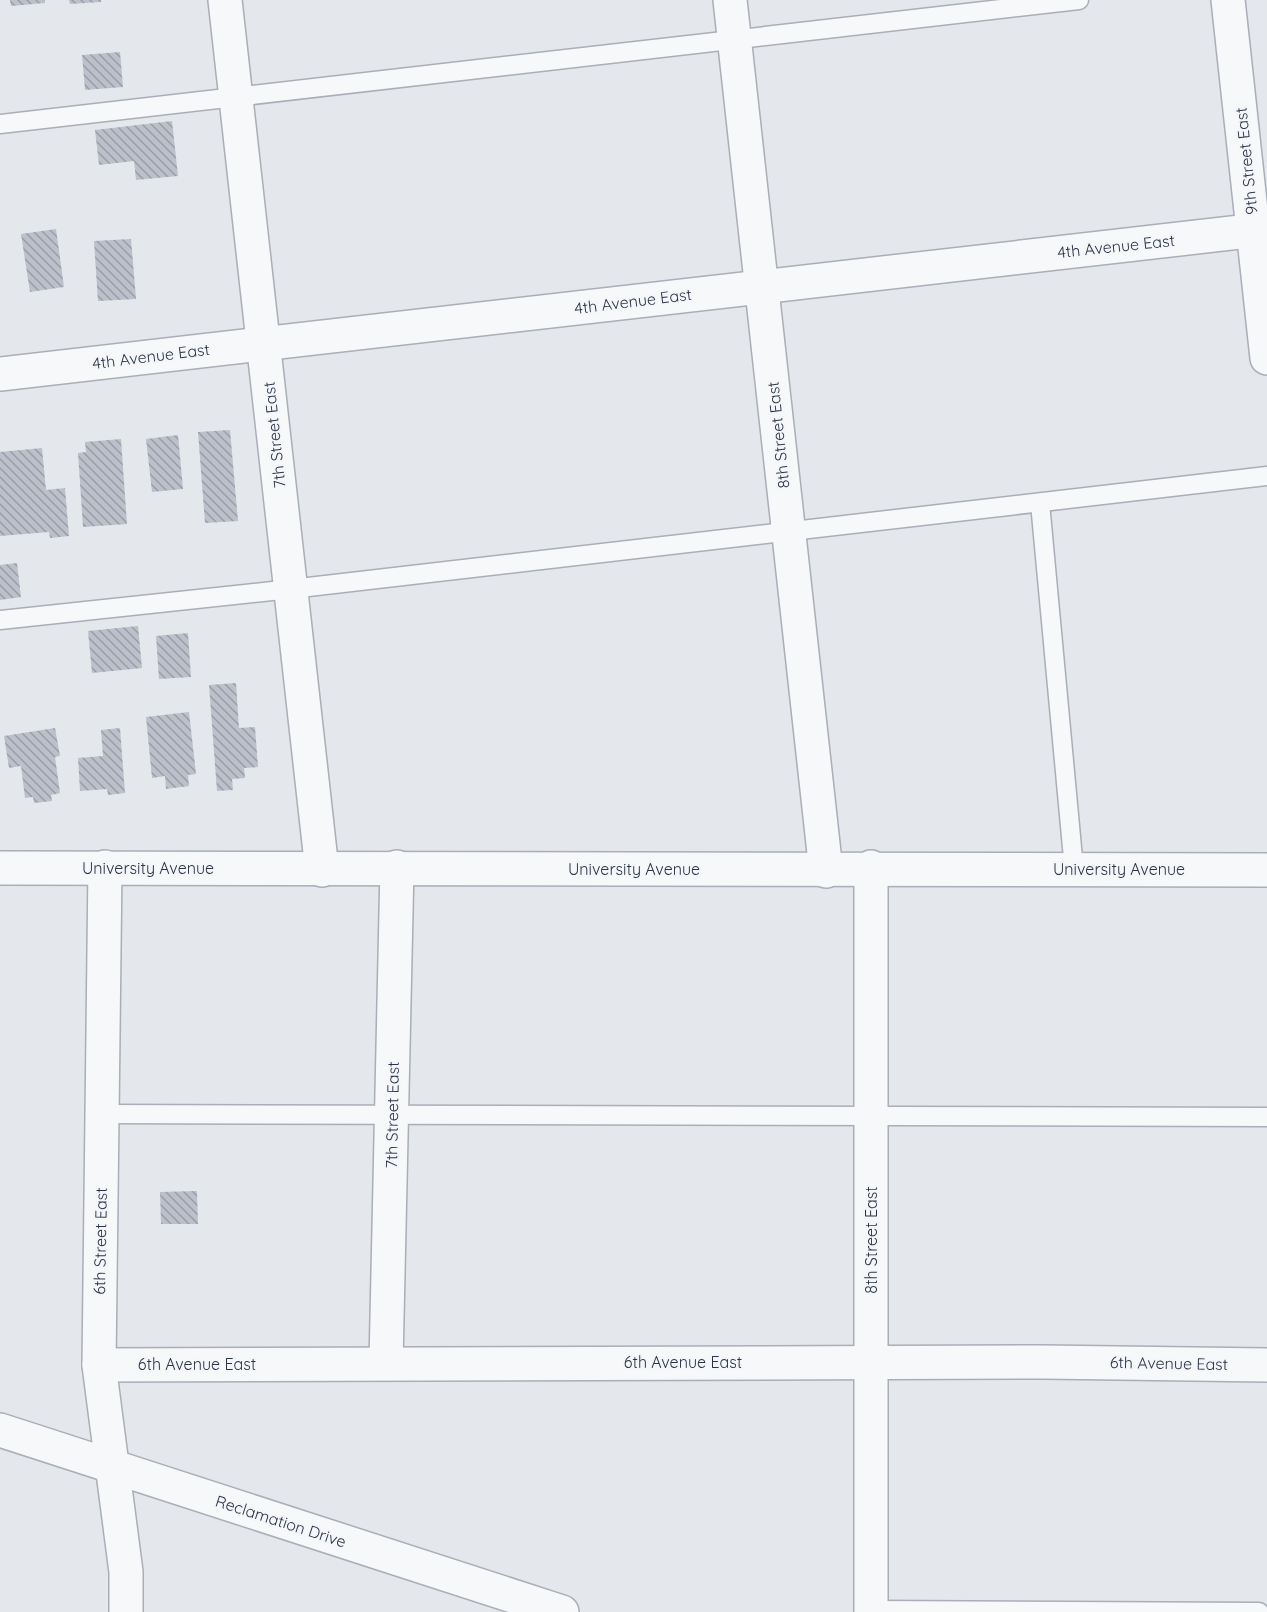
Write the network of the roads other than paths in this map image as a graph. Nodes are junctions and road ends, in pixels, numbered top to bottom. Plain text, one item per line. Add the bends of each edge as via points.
1 (225, 0) edge
2 (730, 0) edge
3 (1079, 0) edge
4 (1228, 0) edge
5 (735, 39) junction
6 (236, 96) junction
7 (0, 124) edge
8 (1260, 230) edge
9 (762, 286) junction
10 (264, 344) junction
11 (1267, 358) edge
12 (0, 374) edge
13 (1267, 476) edge
14 (1040, 503) junction
15 (789, 532) junction
16 (291, 589) junction
17 (0, 620) edge
18 (105, 867) junction
19 (397, 867) junction
20 (870, 867) junction
21 (0, 868) edge
22 (1074, 869) junction
23 (322, 870) junction
24 (1267, 870) edge
25 (826, 871) junction
26 (102, 1114) junction
27 (392, 1115) junction
28 (871, 1116) junction
29 (1267, 1117) edge
30 (871, 1362) junction
31 (386, 1363) junction
32 (99, 1365) junction
33 (1267, 1365) edge
34 (0, 1430) edge
35 (112, 1467) junction
36 (871, 1611) edge
37 (126, 1612) edge
38 (562, 1612) edge
39 (1258, 1612) edge

1 - 6 street, 7th Street East
2 - 5 street, 8th Street East
3 - 5 lane
4 - 8 street, 9th Street East
5 - 6 lane
5 - 9 street, 8th Street East
6 - 7 lane
6 - 10 street, 7th Street East
8 - 9 street, 4th Avenue East
8 - 11 street, 9th Street East
9 - 10 street, 4th Avenue East
9 - 15 street, 8th Street East
10 - 12 street, 4th Avenue East
10 - 16 street, 7th Street East
13 - 14 lane
14 - 15 lane
14 - 22 lane
15 - 16 lane
15 - 25 street, 8th Street East
16 - 17 lane
16 - 23 street, 7th Street East
18 - 21 street, University Avenue
18 - 23 street, University Avenue
18 - 26 street, 6th Street East
19 - 23 street, University Avenue
19 - 25 street, University Avenue
19 - 27 street, 7th Street East
20 - 22 street, University Avenue
20 - 25 street, University Avenue
20 - 28 street, 8th Street East
22 - 24 street, University Avenue
26 - 27 lane
26 - 32 street, 6th Street East
27 - 28 lane
27 - 31 street, 7th Street East
28 - 29 lane
28 - 30 street, 8th Street East
30 - 31 street, 6th Avenue East
30 - 33 street, 6th Avenue East
30 - 36 street, 8th Street East
31 - 32 street, 6th Avenue East
32 - 35 street, 6th Street East
34 - 35 street, Reclamation Drive
35 - 37 street, 6th Street East via 126,1572
35 - 38 street, Reclamation Drive
36 - 39 lane

